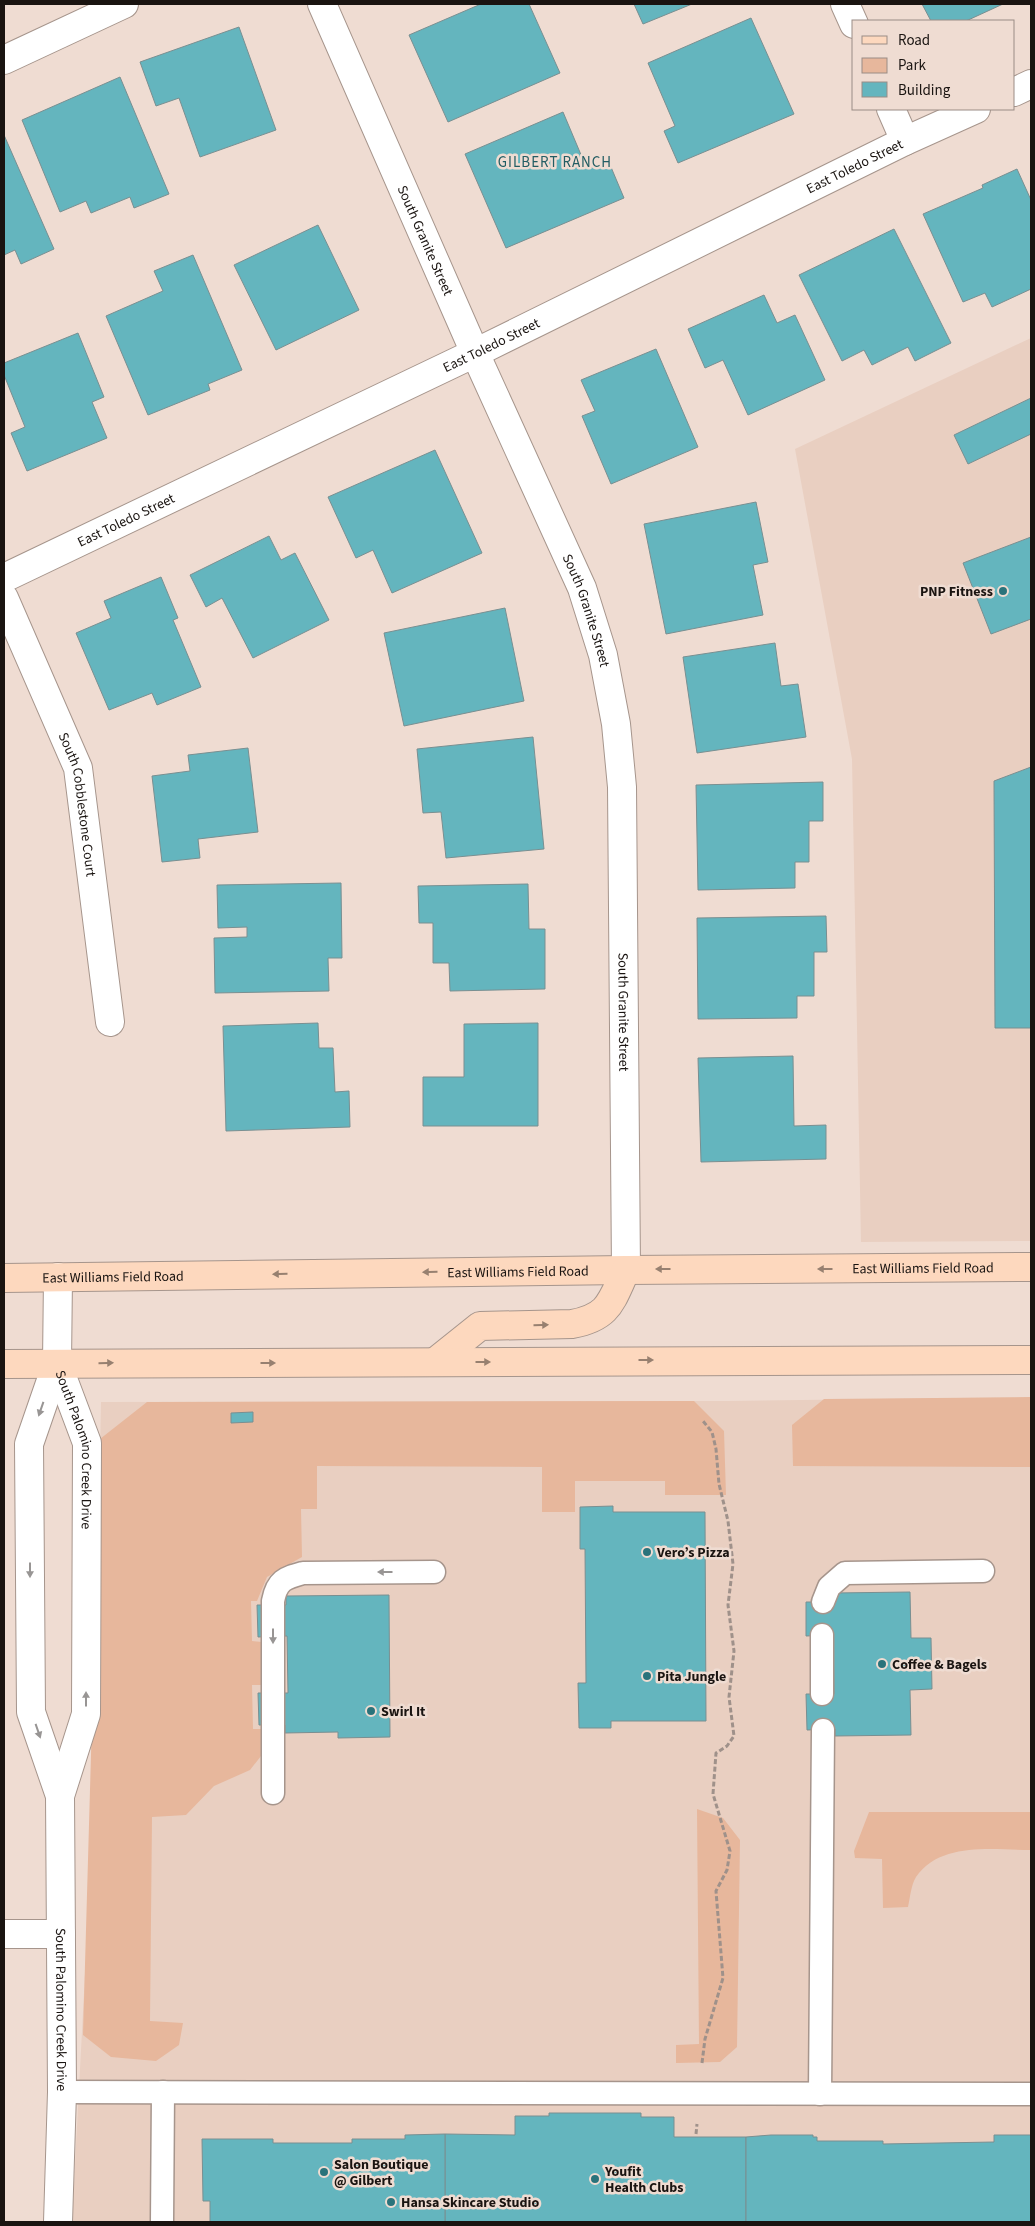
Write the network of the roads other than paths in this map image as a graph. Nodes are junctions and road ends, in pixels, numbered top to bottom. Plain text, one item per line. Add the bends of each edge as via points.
1 (124, 4) edge
2 (322, 4) edge
3 (845, 4) edge
4 (852, 20) edge
5 (4, 60) edge
6 (1031, 84) edge
7 (1015, 92) edge
8 (891, 110) edge
9 (974, 110) edge
10 (905, 141) junction
11 (475, 353) junction
12 (4, 578) edge
13 (4, 598) edge
14 (110, 1022) dead end
15 (1031, 1267) edge
16 (626, 1270) junction
17 (58, 1277) junction
18 (4, 1278) edge
19 (1031, 1360) edge
20 (436, 1362) junction
21 (57, 1363) junction
22 (4, 1364) edge
23 (983, 1571) dead end
24 (434, 1572) dead end
25 (823, 1602) dead end
26 (822, 1635) dead end
27 (822, 1694) dead end
28 (823, 1730) dead end
29 (273, 1793) dead end
30 (60, 1796) junction
31 (4, 1934) edge
32 (61, 1934) junction
33 (62, 2092) junction
34 (164, 2092) junction
35 (820, 2094) junction
36 (1031, 2094) edge
37 (58, 2222) edge
38 (162, 2222) edge

1 - 5 street
2 - 11 street, South Granite Street
3 - 4 street
6 - 7 street
8 - 10 street
9 - 10 street, East Toledo Street
10 - 11 street, East Toledo Street
11 - 12 street, East Toledo Street
11 - 16 street, South Granite Street via 582,588 603,655 616,724 622,787
13 - 14 street, South Cobblestone Court via 78,768
15 -> 16 main road, East Williams Field Road
16 -> 17 main road, East Williams Field Road
20 -> 16 main road via 480,1326 586,1322 608,1308
17 - 18 main road, East Williams Field Road
17 - 21 street
20 -> 19 main road
21 -> 20 main road
21 - 22 main road
30 -> 21 street, South Palomino Creek Drive via 86,1714 87,1443
21 -> 30 street, South Palomino Creek Drive via 29,1444 29,1454 31,1712
23 - 25 lane via 845,1572 829,1587
24 -> 29 lane via 304,1572 284,1578 278,1586 273,1601
26 - 27 lane
28 - 35 lane
30 - 32 street, South Palomino Creek Drive
31 - 32 street
32 - 33 street, South Palomino Creek Drive
33 - 34 lane
33 - 37 street, South Palomino Creek Drive
34 - 35 lane
34 - 38 lane
35 - 36 lane

